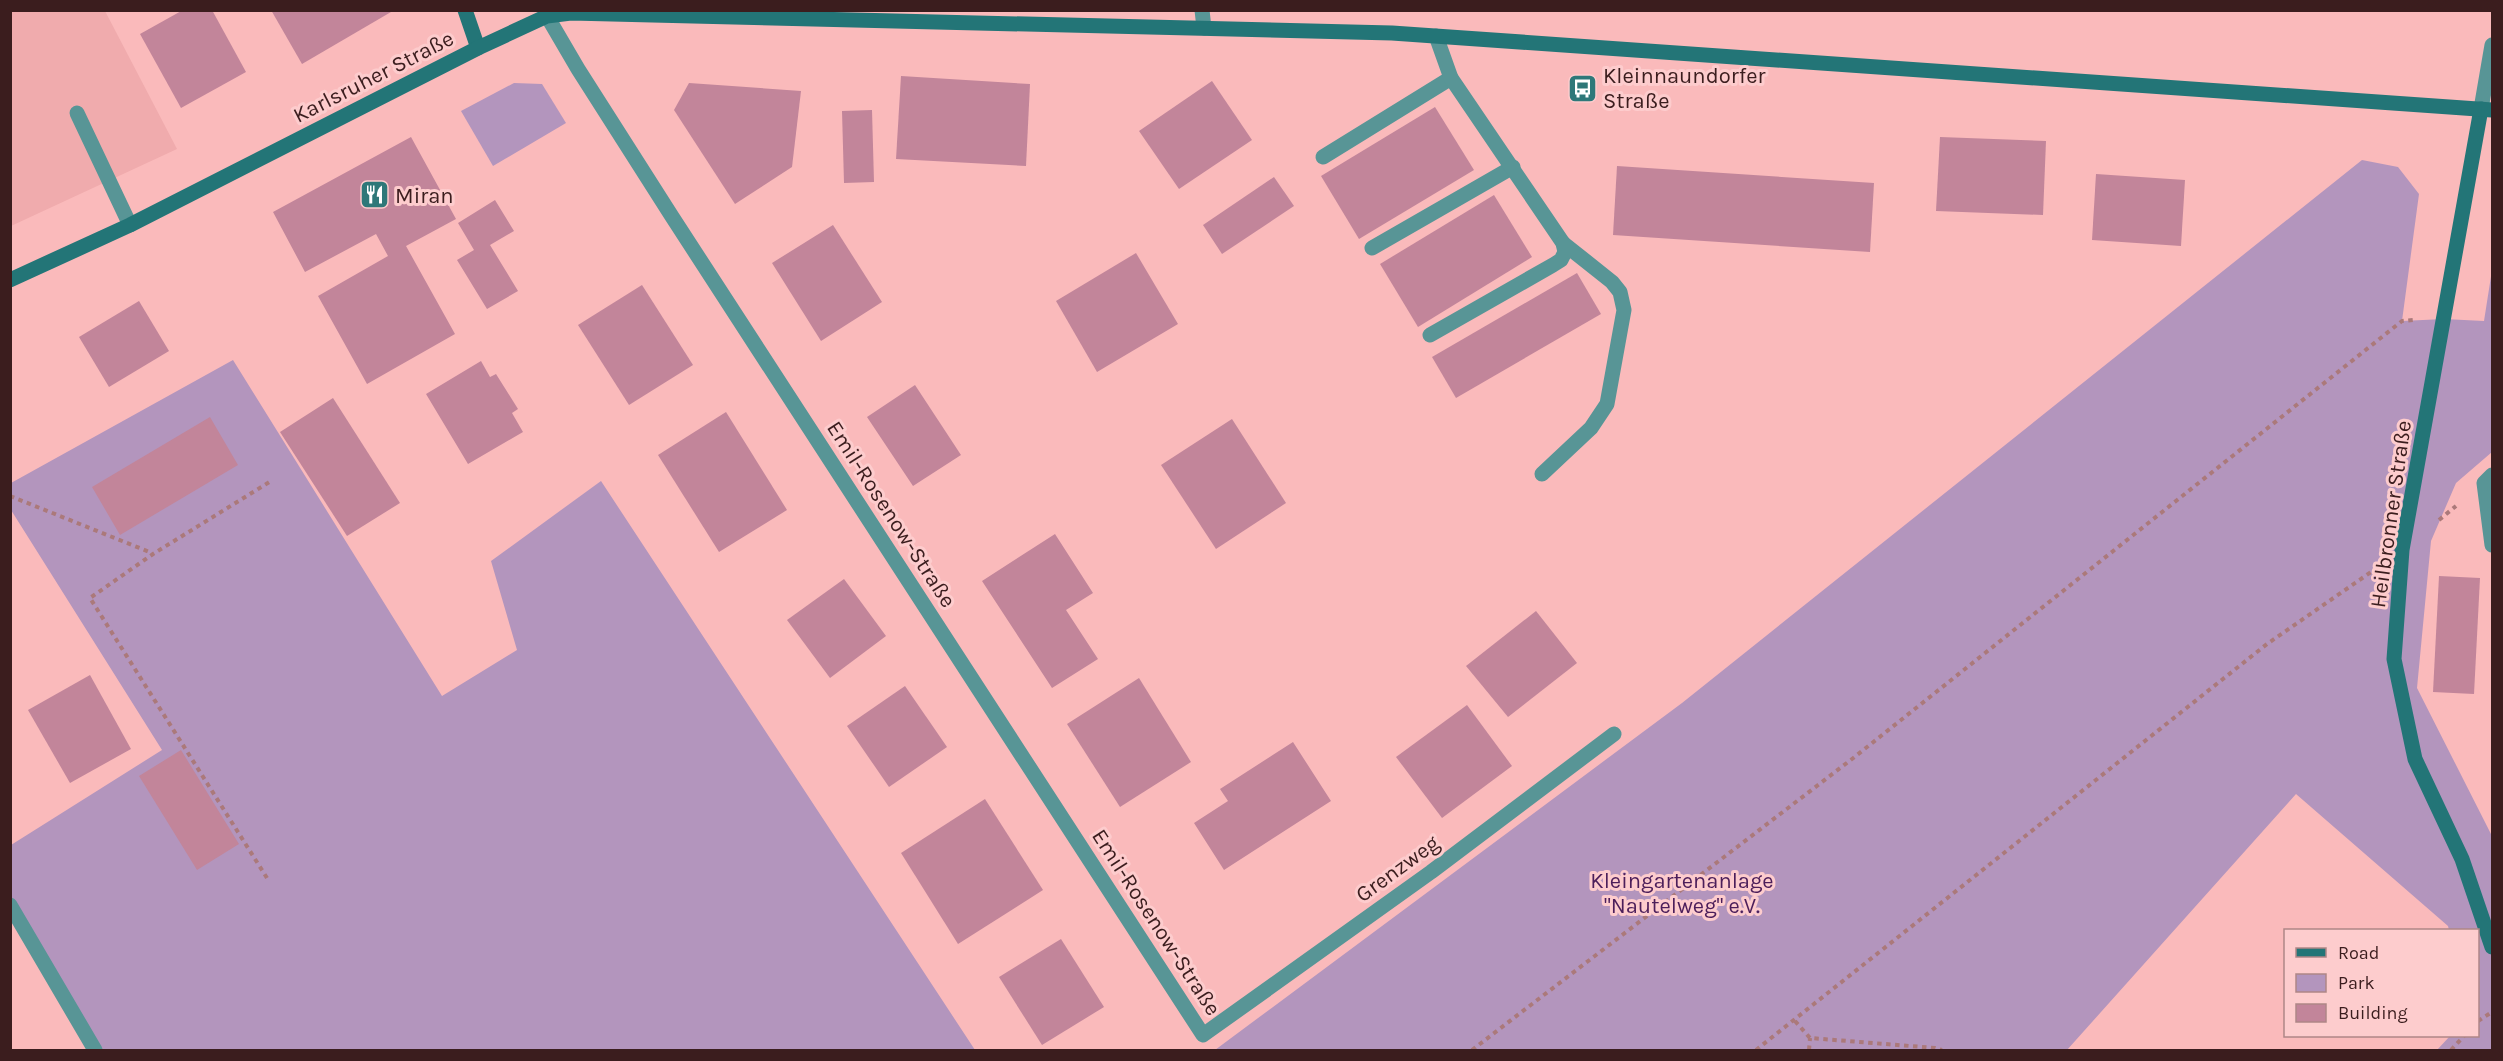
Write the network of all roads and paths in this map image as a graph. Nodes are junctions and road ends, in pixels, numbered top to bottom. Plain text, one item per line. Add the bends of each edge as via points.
1 (465, 10) edge
2 (1202, 10) edge
3 (546, 13) edge
4 (1204, 28) junction
5 (1436, 36) junction
6 (2493, 45) edge
7 (478, 48) junction
8 (1451, 78) junction
9 (2487, 109) edge
10 (76, 113) dead end
11 (1323, 158) dead end
12 (1513, 167) junction
13 (130, 225) junction
14 (1563, 243) junction
15 (1372, 248) dead end
16 (10, 280) edge
17 (2444, 319) junction
18 (1430, 335) dead end
19 (1542, 474) dead end
20 (2488, 479) edge
21 (271, 481) dead end
22 (10, 496) edge
23 (2493, 544) edge
24 (2402, 550) junction
25 (153, 554) junction
26 (1614, 734) dead end
27 (267, 878) dead end
28 (10, 905) edge
29 (2493, 947) edge
30 (2493, 1012) edge
31 (2479, 1020) edge
32 (1795, 1021) junction
33 (1203, 1035) joint
34 (2462, 1037) edge
35 (1810, 1038) junction
36 (95, 1050) edge
37 (1472, 1050) edge
38 (1756, 1050) edge
39 (1809, 1050) edge
40 (1942, 1050) edge
41 (2451, 1050) edge

1 - 7 street
2 - 4 street
3 - 4 street, Karlsruher Straße
3 - 7 street, Karlsruher Straße
3 - 33 street, Emil-Rosenow-Straße via 678,225
4 - 5 street, Karlsruher Straße
5 - 8 street
5 - 9 street, Karlsruher Straße
6 - 9 street
7 - 13 street, Karlsruher Straße
8 - 11 street
8 - 12 street
9 - 17 street, Heilbronner Straße
10 - 13 street
12 - 14 street
12 - 15 street
13 - 16 street, Karlsruher Straße
14 - 18 street via 1565,252 1561,260
14 - 19 street via 1612,282 1624,302 1624,310 1608,404 1591,428
17 - 24 street, Heilbronner Straße
17 - 37 path via 2402,321 1852,759
20 - 23 street
20 - 24 path
21 - 25 path
22 - 25 path
24 - 29 street, Heilbronner Straße via 2394,659 2415,759 2462,859
24 - 32 path via 2267,644
25 - 27 path via 90,598
26 - 33 street, Grenzweg via 1431,872
28 - 36 street
30 - 31 path
32 - 35 path
32 - 38 path
34 - 41 path
35 - 39 path
35 - 40 path

